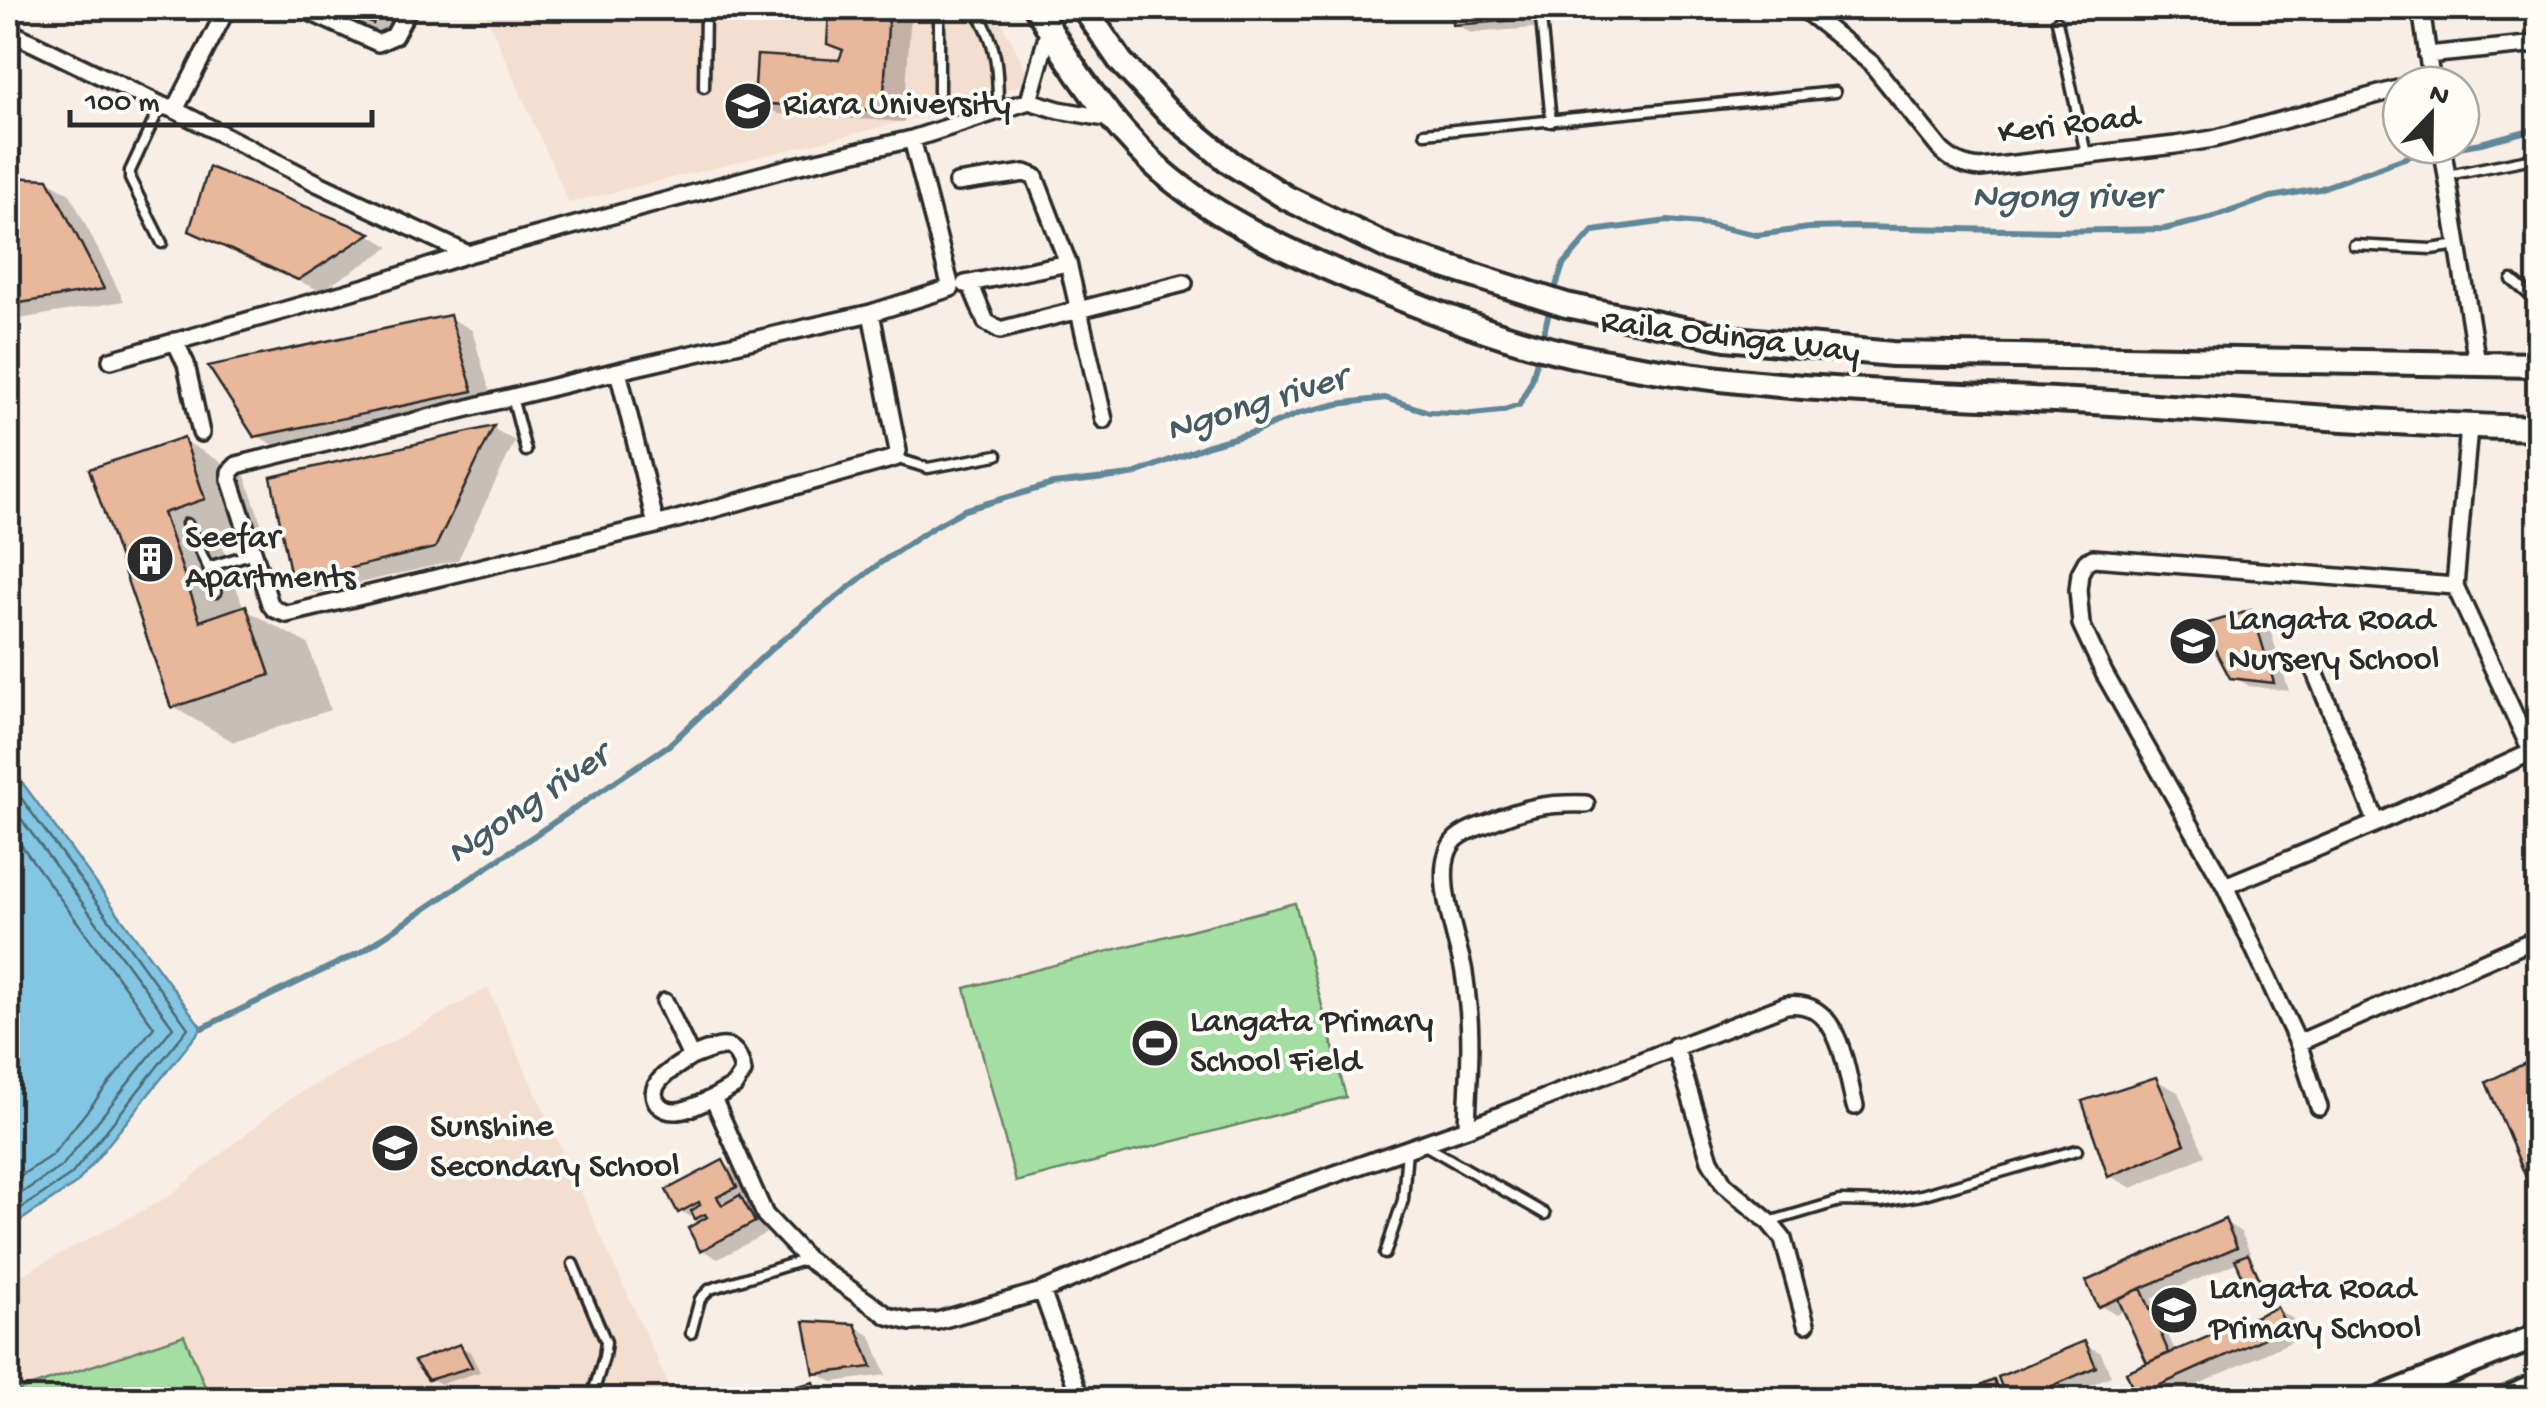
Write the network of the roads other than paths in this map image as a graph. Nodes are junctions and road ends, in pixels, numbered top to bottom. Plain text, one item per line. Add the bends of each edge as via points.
1 (227, 8) edge
2 (301, 8) edge
3 (410, 8) edge
4 (705, 8) edge
5 (939, 8) edge
6 (975, 8) edge
7 (1037, 8) edge
8 (1084, 8) edge
9 (1540, 8) edge
10 (1802, 8) edge
11 (2422, 8) edge
12 (2057, 21) dead end
13 (1049, 30) junction
14 (8, 31) edge
15 (2538, 44) edge
16 (2427, 55) junction
17 (2429, 65) edge
18 (704, 87) dead end
19 (939, 92) dead end
20 (1836, 92) dead end
21 (2381, 93) edge
22 (1029, 101) junction
23 (168, 108) junction
24 (998, 111) junction
25 (1111, 120) junction
26 (1551, 122) junction
27 (1426, 133) dead end
28 (912, 139) junction
29 (2086, 156) junction
30 (2538, 156) edge
31 (2446, 165) edge
32 (2448, 175) junction
33 (958, 182) dead end
34 (162, 243) dead end
35 (2354, 245) dead end
36 (2459, 246) junction
37 (468, 254) junction
38 (1068, 262) junction
39 (2512, 280) dead end
40 (970, 283) junction
41 (1184, 283) dead end
42 (951, 288) junction
43 (2538, 300) edge
44 (1078, 310) junction
45 (871, 314) junction
46 (176, 341) junction
47 (2074, 357) junction
48 (111, 360) dead end
49 (2477, 363) junction
50 (2538, 365) edge
51 (618, 371) junction
52 (512, 397) junction
53 (2075, 402) junction
54 (1104, 420) dead end
55 (2469, 427) junction
56 (2533, 428) edge
57 (200, 432) dead end
58 (526, 451) dead end
59 (997, 454) dead end
60 (895, 458) junction
61 (2538, 481) edge
62 (187, 524) dead end
63 (656, 525) junction
64 (254, 553) junction
65 (208, 568) junction
66 (2454, 586) junction
67 (216, 592) dead end
68 (2314, 670) dead end
69 (2535, 759) edge
70 (1586, 804) dead end
71 (2377, 823) junction
72 (2225, 886) junction
73 (2538, 938) edge
74 (665, 1002) dead end
75 (2298, 1043) junction
76 (1675, 1046) junction
77 (692, 1057) junction
78 (713, 1098) junction
79 (1855, 1106) dead end
80 (2318, 1107) dead end
81 (1466, 1128) junction
82 (1415, 1146) junction
83 (2077, 1150) dead end
84 (1545, 1214) dead end
85 (1768, 1222) junction
86 (1385, 1254) dead end
87 (807, 1260) junction
88 (573, 1264) dead end
89 (1042, 1291) junction
90 (1806, 1324) dead end
91 (691, 1333) dead end
92 (2538, 1336) edge
93 (2538, 1385) edge
94 (1077, 1398) edge
95 (591, 1400) edge
96 (2376, 1400) edge
97 (2505, 1400) edge

1 - 23 street
2 - 3 street via 378,43 394,36
4 - 18 lane
5 - 19 lane
6 - 24 lane via 996,54
7 - 13 main road, Raila Odinga Way
8 - 47 main road, Raila Odinga Way via 1121,62 1192,133 1286,198 1392,248 1566,305 1726,338 1892,354
9 - 26 lane
10 - 29 street, Keri Road via 1870,62 1952,161 1980,168
11 - 16 street
12 - 29 lane
13 - 22 street
13 - 25 main road, Raila Odinga Way
14 - 23 street
15 - 16 street
16 - 17 street
20 - 26 lane
21 - 29 street, Keri Road via 2213,138
22 - 24 street
22 - 25 street
23 - 34 lane via 130,170
23 - 37 street
24 - 28 street
25 - 53 main road, Raila Odinga Way via 1188,190 1286,249 1400,299 1553,350 1675,374 1786,386
26 - 27 lane
28 - 37 street
28 - 42 street
30 - 32 lane
31 - 32 street
32 - 36 street
33 - 38 street via 1035,177
35 - 36 lane
36 - 49 street
37 - 46 street
38 - 40 street
38 - 44 street
39 - 43 lane
40 - 42 street
40 - 44 street via 986,322 1000,330
41 - 44 street
42 - 45 street
44 - 54 street
45 - 51 street
45 - 60 street
46 - 48 street
46 - 57 street
47 - 49 main road, Raila Odinga Way
47 - 53 main road
49 - 50 main road, Raila Odinga Way
51 - 52 street
51 - 63 street
52 - 58 lane
52 - 64 street via 236,465 230,478
53 - 55 main road, Raila Odinga Way
55 - 56 main road, Raila Odinga Way
55 - 66 street
56 - 61 lane
59 - 60 lane via 928,468
60 - 63 street
62 - 65 lane
63 - 64 street via 287,614 270,604
64 - 65 lane
65 - 67 lane
66 - 69 street
66 - 72 street via 2086,562 2078,590 2081,624
68 - 71 street
69 - 71 street
70 - 81 street via 1518,810 1451,846 1444,874 1469,1008
71 - 72 street
72 - 75 street
73 - 75 street
74 - 77 street
75 - 80 street
76 - 79 street via 1801,1003 1818,1010 1835,1030
76 - 81 street
76 - 85 street via 1710,1160 1724,1184
77 - 78 street via 722,1045 737,1054 743,1072
77 - 78 street via 661,1077 655,1098 678,1112
78 - 87 street via 765,1216
81 - 82 street
82 - 84 lane
82 - 86 lane
82 - 89 street via 1244,1206
83 - 85 lane via 1921,1195 1840,1201
85 - 90 street via 1783,1239
87 - 89 street via 888,1316 911,1322 937,1321
87 - 91 lane via 710,1289
88 - 95 lane via 606,1342
89 - 94 street
92 - 96 main road
93 - 97 main road

